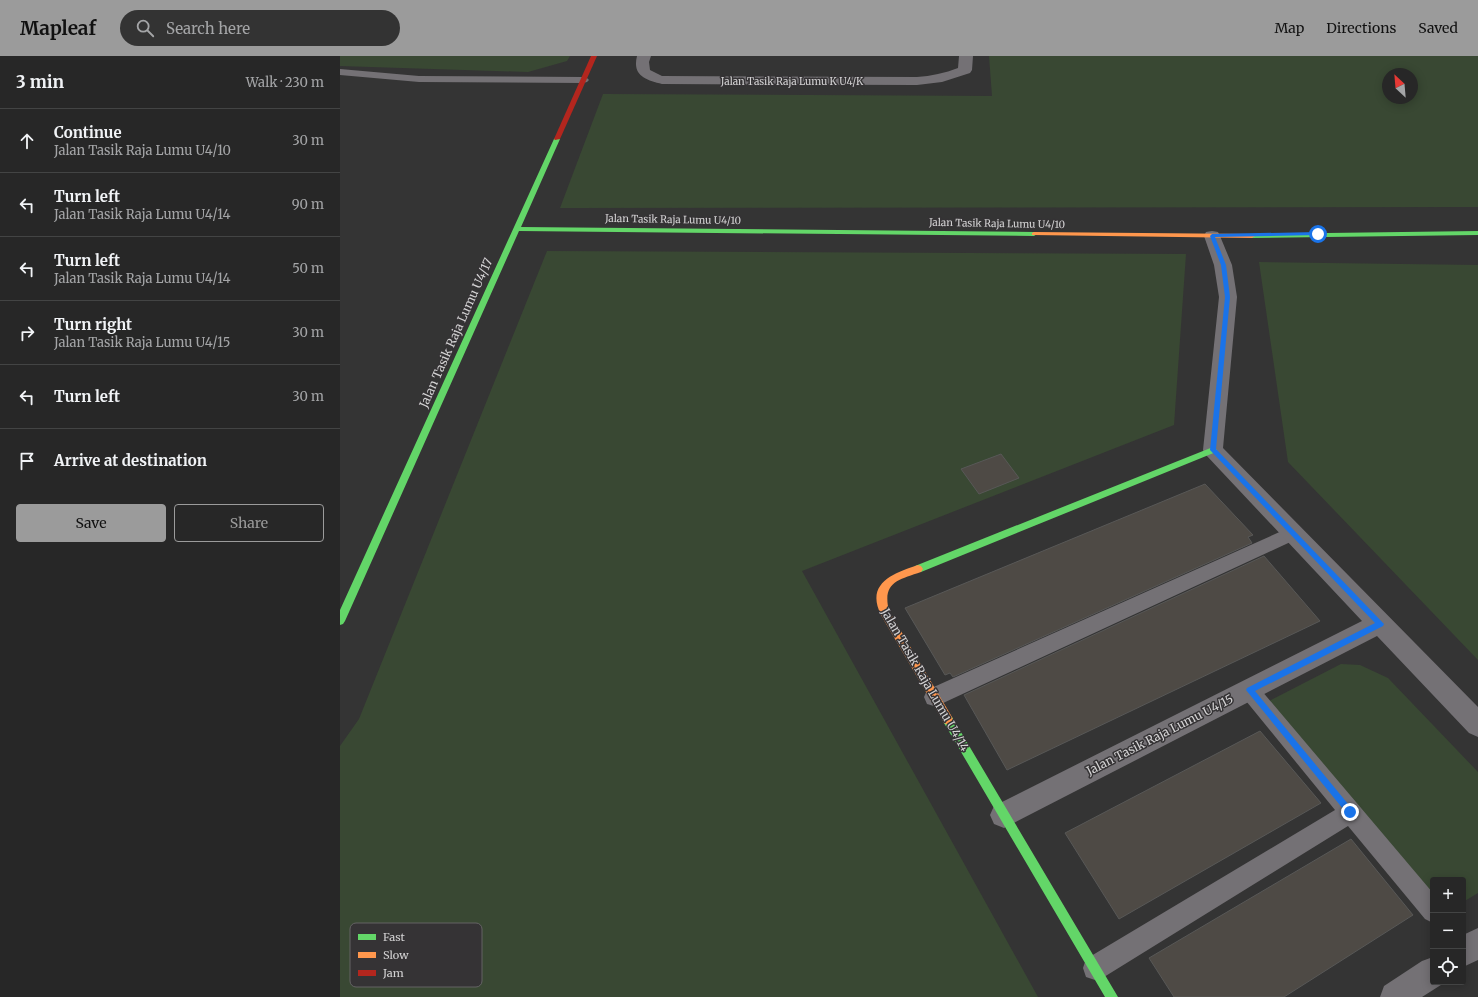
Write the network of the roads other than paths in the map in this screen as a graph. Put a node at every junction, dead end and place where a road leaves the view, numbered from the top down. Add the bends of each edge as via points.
1 (594, 56) edge
2 (644, 56) edge
3 (966, 56) edge
4 (340, 72) edge
5 (583, 80) junction
6 (516, 229) junction
7 (1478, 233) edge
8 (1212, 236) junction
9 (1213, 450) junction
10 (1293, 533) junction
11 (340, 621) edge
12 (1380, 624) junction
13 (1249, 690) junction
14 (934, 696) junction
15 (1478, 725) edge
16 (1350, 812) junction
17 (1004, 815) junction
18 (1430, 907) edge
19 (1095, 968) junction
20 (1430, 974) edge
21 (1112, 997) edge
22 (1395, 997) edge

1 - 5 street, Jalan Tasik Raja Lumu U4/17
2 - 3 street, Jalan Tasik Raja Lumu K U4/K via 644,72 649,78 662,80 935,80 965,70
4 - 5 lane via 419,79
5 - 6 street, Jalan Tasik Raja Lumu U4/17
6 - 8 street, Jalan Tasik Raja Lumu U4/10
6 - 11 street, Jalan Tasik Raja Lumu U4/17
7 - 8 street, Jalan Tasik Raja Lumu U4/10
8 - 9 street via 1223,265 1228,297
9 - 10 street
9 - 14 street, Jalan Tasik Raja Lumu U4/14 via 888,581 881,590 880,600 884,612
10 - 12 street
10 - 14 lane
12 - 13 street, Jalan Tasik Raja Lumu U4/15
12 - 15 street
13 - 16 lane
13 - 17 street, Jalan Tasik Raja Lumu U4/15
14 - 17 street, Jalan Tasik Raja Lumu U4/14
16 - 18 lane
16 - 19 lane
17 - 19 street, Jalan Tasik Raja Lumu U4/14
19 - 21 street, Jalan Tasik Raja Lumu U4/14
20 - 22 street

